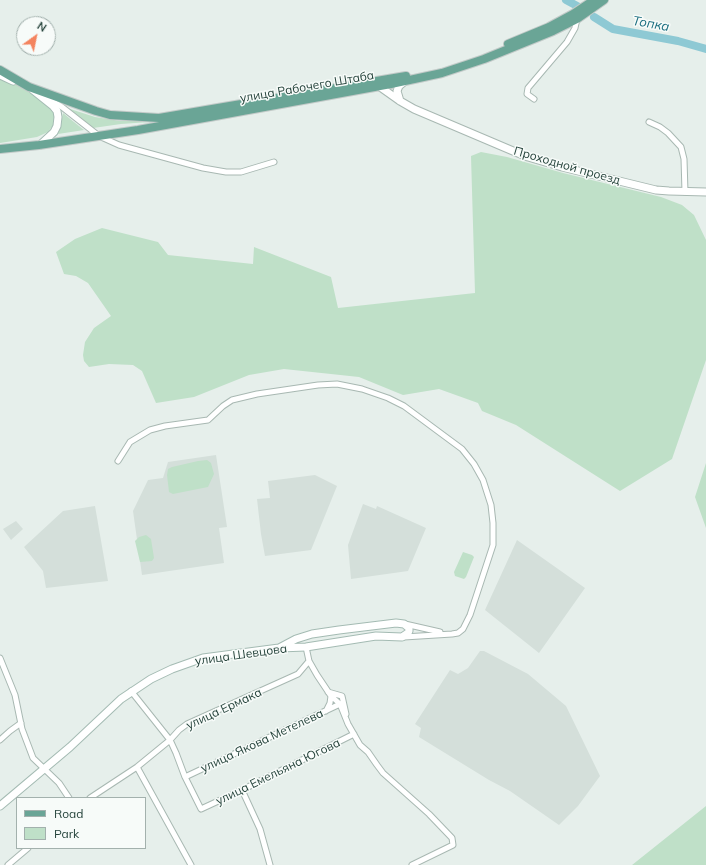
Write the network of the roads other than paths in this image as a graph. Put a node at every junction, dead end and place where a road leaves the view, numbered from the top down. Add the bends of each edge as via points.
1 (594, 0) edge
2 (604, 0) edge
3 (576, 18) junction
4 (0, 70) edge
5 (0, 75) edge
6 (386, 79) junction
7 (372, 81) junction
8 (405, 81) junction
9 (379, 86) junction
10 (29, 87) junction
11 (534, 99) dead end
12 (400, 101) junction
13 (649, 122) dead end
14 (99, 136) junction
15 (40, 145) junction
16 (1, 150) edge
17 (274, 162) dead end
18 (685, 192) junction
19 (706, 192) edge
20 (118, 461) dead end
21 (404, 624) junction
22 (444, 634) junction
23 (402, 637) junction
24 (306, 646) junction
25 (279, 648) junction
26 (0, 658) edge
27 (309, 661) junction
28 (131, 691) junction
29 (330, 694) junction
30 (340, 704) junction
31 (326, 711) junction
32 (21, 723) junction
33 (348, 724) junction
34 (354, 734) junction
35 (0, 740) edge
36 (170, 740) junction
37 (137, 767) junction
38 (42, 769) junction
39 (185, 777) junction
40 (242, 790) junction
41 (68, 797) edge
42 (92, 797) edge
43 (0, 806) edge
44 (27, 849) edge
45 (8, 865) edge
46 (191, 865) edge
47 (270, 865) edge
48 (412, 865) edge

1 - 6 main road, улица Рабочего Штаба via 549,27 481,54 438,68
2 - 3 main road, улица Рабочего Штаба
3 - 8 main road, улица Рабочего Штаба via 552,31 484,59 442,73
3 - 11 street via 575,28 567,42 528,88 527,94
4 - 10 main road
5 - 10 main road, улица Рабочего Штаба
6 - 7 main road, улица Рабочего Штаба
6 - 9 main road
7 - 9 main road, Проходной проезд
7 - 10 main road, улица Рабочего Штаба via 159,118 110,115
8 - 9 main road, улица Рабочего Штаба
8 - 12 main road via 399,86
9 - 12 main road, Проходной проезд
9 - 14 main road, улица Рабочего Штаба
10 - 14 street
10 - 15 main road via 54,106 58,117 54,132
12 - 18 main road, Проходной проезд via 513,151 555,165 625,184
13 - 18 street via 668,133 680,147 684,159
14 - 15 main road, улица Рабочего Штаба
14 - 17 street via 119,146 226,172 241,172
15 - 16 main road, улица Рабочего Штаба
18 - 19 main road, Проходной проезд
20 - 22 street, улица Шевцова via 130,442 150,430 208,420 232,400 257,394 338,384 362,389 404,406 462,449 483,480 491,505 493,545 470,615 458,633
21 - 22 street
21 - 23 main road via 409,631
21 - 25 main road via 312,634
22 - 23 street, улица Шевцова
23 - 24 main road, улица Шевцова via 376,636
24 - 25 main road, улица Шевцова
24 - 27 street
25 - 28 main road, улица Шевцова via 203,658 151,679
26 - 32 street via 15,695
27 - 29 street
27 - 36 street, улица Ермака via 298,674 187,724
28 - 36 street
28 - 38 main road, улица Шевцова
29 - 30 street
29 - 31 street
29 - 33 street via 342,696
30 - 31 street, улица Якова Метелева
30 - 33 street
31 - 39 street, улица Якова Метелева
32 - 35 street
32 - 38 street via 33,758
33 - 34 street
34 - 40 street, улица Емельяна Югова
34 - 48 street via 384,773 452,838 453,845
36 - 37 street, улица Ермака
36 - 39 street
37 - 42 street, улица Ермака
37 - 46 street
38 - 41 street via 59,784
38 - 43 main road, улица Шевцова
39 - 40 street, улица Емельяна Югова via 201,809
40 - 47 street via 260,829
44 - 45 street

